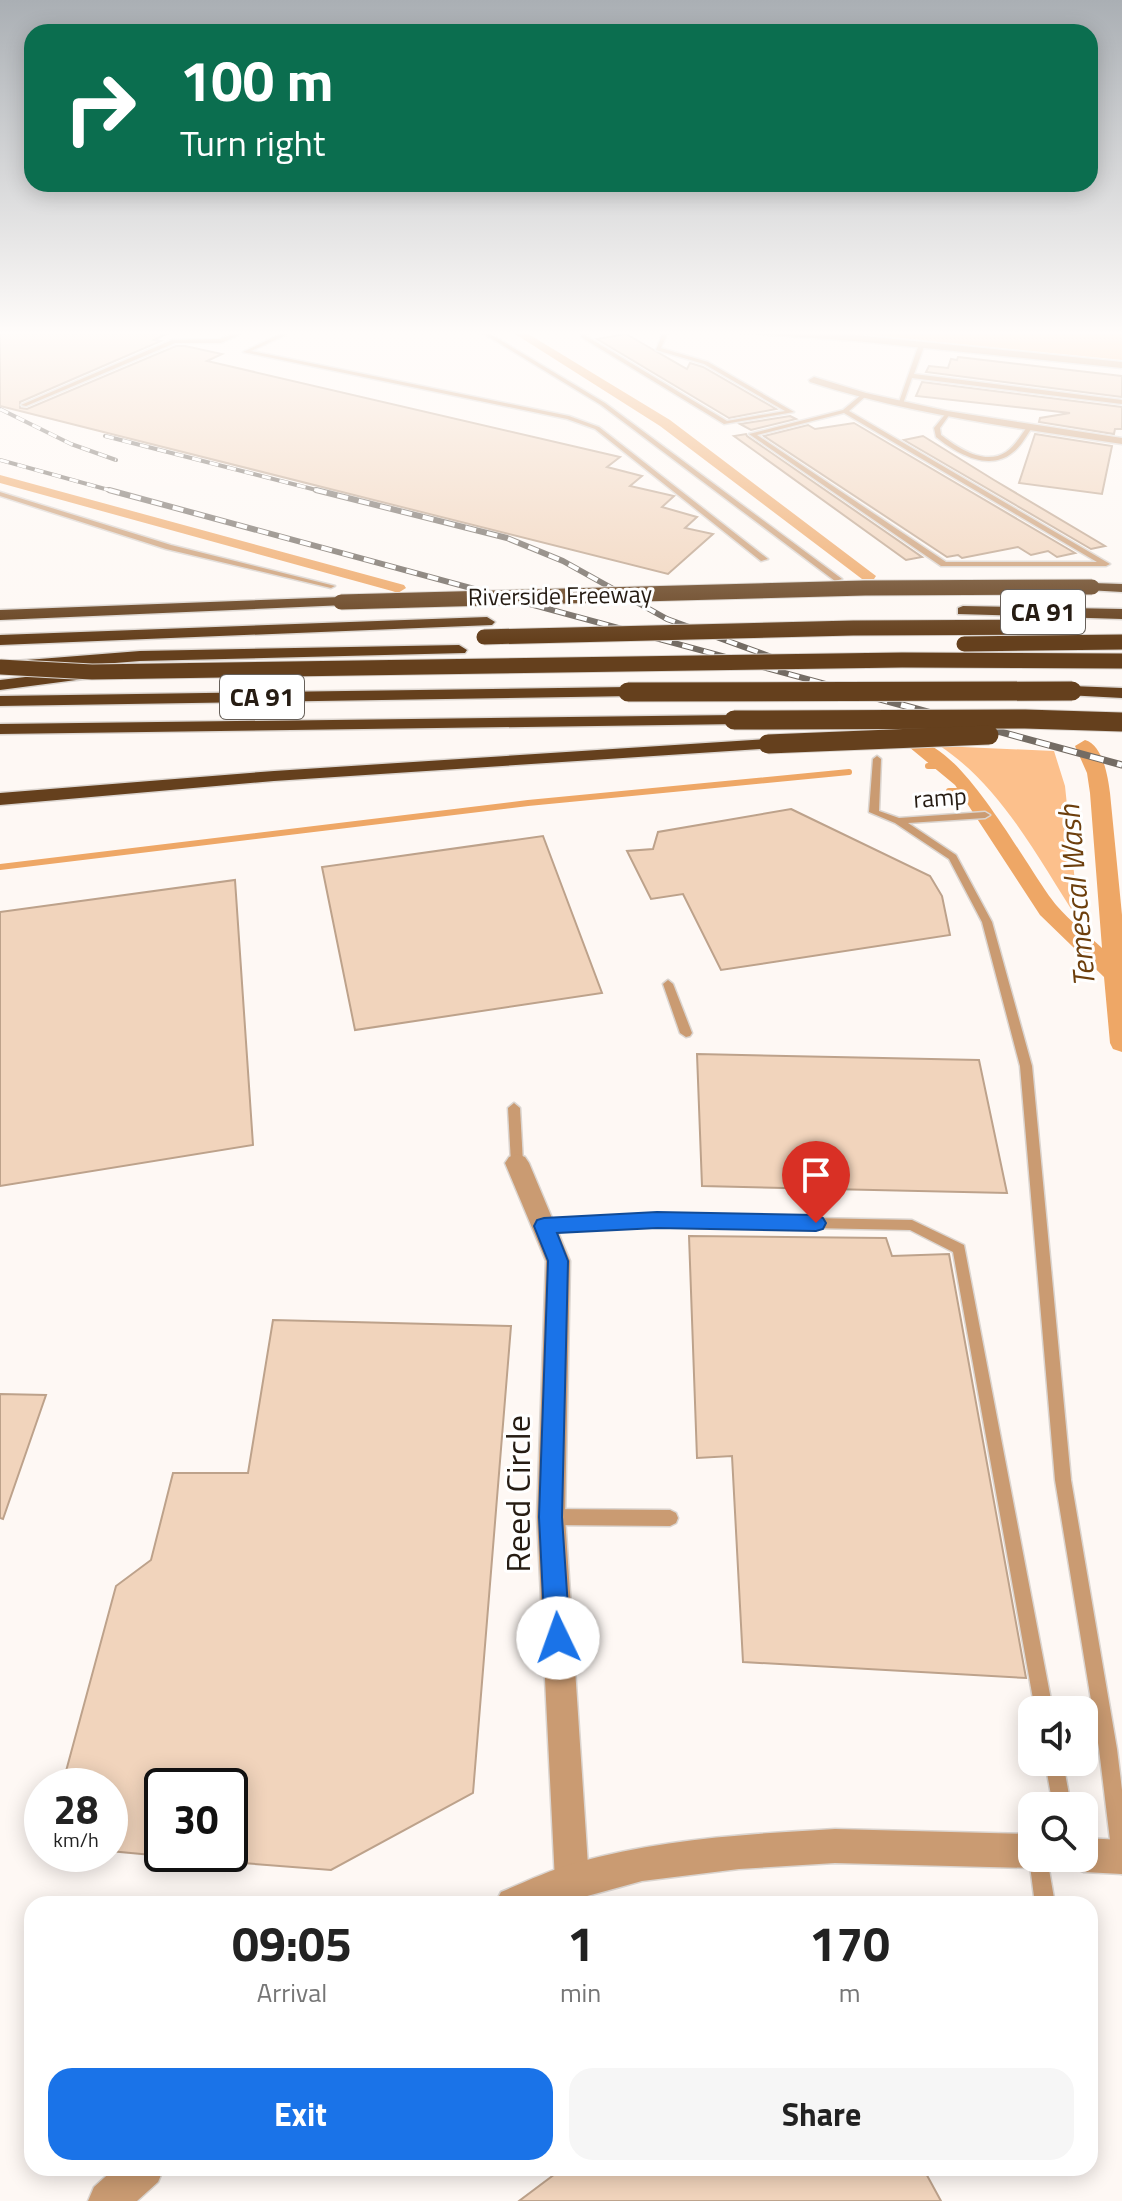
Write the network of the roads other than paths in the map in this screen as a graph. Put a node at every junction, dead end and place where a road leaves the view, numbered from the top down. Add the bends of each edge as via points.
1 (606, 435) edge
2 (644, 435) edge
3 (753, 435) edge
4 (884, 435) edge
5 (938, 435) edge
6 (1024, 435) edge
7 (1077, 435) edge
8 (1122, 441) edge
9 (0, 494) edge
10 (764, 559) dead end
11 (838, 579) dead end
12 (331, 586) dead end
13 (1122, 588) edge
14 (341, 602) junction
15 (0, 603) edge
16 (1122, 614) edge
17 (0, 615) edge
18 (1122, 628) edge
19 (486, 629) junction
20 (0, 640) edge
21 (1122, 642) edge
22 (1122, 654) edge
23 (0, 656) edge
24 (460, 656) junction
25 (1122, 662) edge
26 (0, 685) edge
27 (1122, 693) edge
28 (0, 701) edge
29 (1122, 722) edge
30 (464, 724) junction
31 (0, 729) edge
32 (1122, 729) edge
33 (0, 741) edge
34 (877, 759) dead end
35 (0, 799) edge
36 (985, 815) dead end
37 (898, 821) junction
38 (668, 984) dead end
39 (686, 1033) dead end
40 (514, 1108) dead end
41 (517, 1163) joint
42 (544, 1226) junction
43 (551, 1517) junction
44 (670, 1518) dead end
45 (1041, 1696) edge
46 (1018, 1851) edge
47 (1098, 1857) edge
48 (1121, 1859) edge
49 (1040, 1872) edge
50 (572, 1881) junction
51 (534, 1896) edge
52 (1044, 1896) edge
53 (135, 2176) edge
54 (108, 2201) edge

1 - 10 lane
2 - 11 lane
3 - 4 lane via 944,564 1106,564
5 - 6 lane via 976,457 1000,458
7 - 8 street
9 - 12 lane via 169,547
13 - 14 highway, bridge via 835,588
14 - 15 highway
14 - 17 highway
16 - 19 highway, Riverside Freeway / CA 91 via 963,611
18 - 19 highway, bridge
19 - 20 highway, Riverside Freeway / CA 91
19 - 23 highway
21 - 24 highway, bridge
22 - 23 highway, bridge via 91,662
24 - 25 highway, bridge
24 - 25 highway, bridge via 140,656 0,667 92,672 902,660
24 - 26 highway via 159,668
27 - 28 highway, CA 91, bridge via 628,692
29 - 30 highway, bridge
30 - 31 highway, CA 91
30 - 33 highway
32 - 35 highway, bridge via 768,744
34 - 37 lane via 874,812
36 - 37 lane, ramp
37 - 48 lane via 953,857 987,922 1026,1066 1063,1480
38 - 39 lane
40 - 41 lane
41 - 42 street, Reed Circle
42 - 43 street, Reed Circle via 558,1261
42 - 45 lane via 657,1220 912,1225 959,1249
43 - 44 lane
43 - 50 street, Reed Circle
46 - 50 street via 835,1846 753,1851 642,1864
47 - 48 street
49 - 52 lane
50 - 51 street
53 - 54 street

